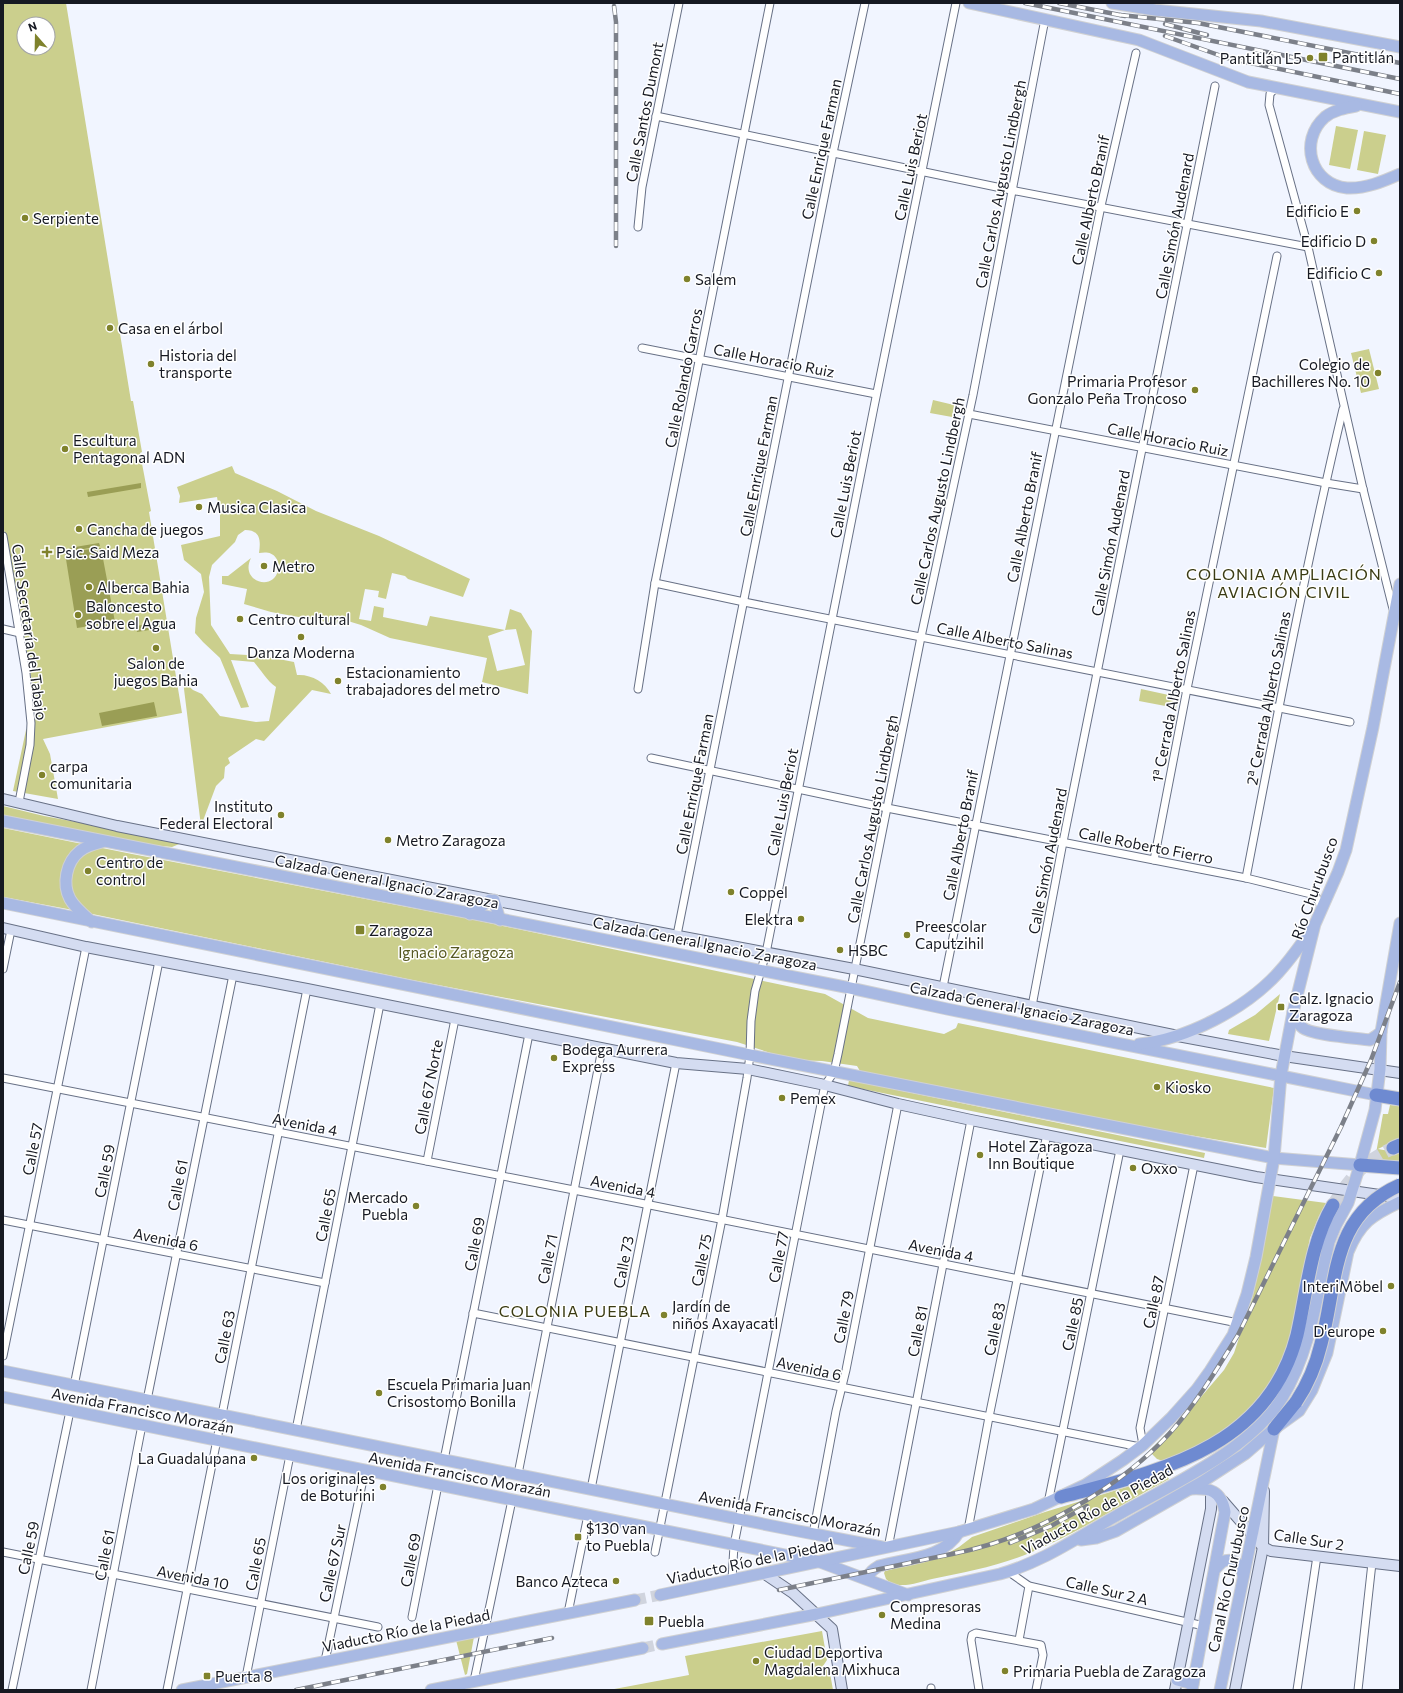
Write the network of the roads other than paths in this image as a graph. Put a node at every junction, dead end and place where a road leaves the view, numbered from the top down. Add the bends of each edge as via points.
1 (679, 3) edge
2 (770, 3) edge
3 (865, 3) edge
4 (956, 3) edge
5 (969, 3) edge
6 (1112, 3) edge
7 (1140, 5) edge
8 (1045, 19) junction
9 (1400, 47) edge
10 (1136, 53) dead end
11 (1215, 86) dead end
12 (1276, 87) junction
13 (1365, 105) junction
14 (1400, 112) edge
15 (656, 116) junction
16 (744, 135) junction
17 (833, 153) junction
18 (922, 171) junction
19 (1400, 174) edge
20 (1011, 190) junction
21 (1101, 206) junction
22 (1188, 224) junction
23 (638, 226) dead end
24 (1308, 247) junction
25 (1277, 256) dead end
26 (642, 348) dead end
27 (700, 359) junction
28 (789, 377) junction
29 (876, 394) junction
30 (1344, 405) junction
31 (969, 414) junction
32 (1055, 430) junction
33 (1143, 447) junction
34 (1234, 465) junction
35 (1326, 483) junction
36 (1363, 489) junction
37 (3, 536) edge
38 (655, 583) junction
39 (1400, 584) edge
40 (744, 602) junction
41 (1394, 613) junction
42 (831, 619) junction
43 (3, 629) edge
44 (20, 633) junction
45 (922, 637) junction
46 (1010, 655) junction
47 (1098, 671) junction
48 (638, 688) dead end
49 (1187, 690) junction
50 (1278, 708) junction
51 (1350, 722) dead end
52 (651, 758) dead end
53 (710, 770) junction
54 (797, 789) junction
55 (3, 799) edge
56 (19, 802) junction
57 (887, 808) junction
58 (3, 821) edge
59 (975, 825) junction
60 (105, 841) junction
61 (1063, 842) junction
62 (1154, 860) junction
63 (1246, 878) junction
64 (492, 900) junction
65 (3, 903) edge
66 (1322, 908) junction
67 (470, 914) junction
68 (500, 920) junction
69 (92, 922) junction
70 (1400, 923) edge
71 (1316, 924) junction
72 (7, 929) edge
73 (677, 935) junction
74 (86, 947) junction
75 (766, 953) junction
76 (159, 961) junction
77 (3, 969) edge
78 (854, 969) junction
79 (761, 971) junction
80 (233, 975) junction
81 (943, 987) junction
82 (850, 988) junction
83 (307, 989) junction
84 (380, 1004) junction
85 (1032, 1006) junction
86 (1293, 1012) junction
87 (455, 1018) junction
88 (1381, 1032) junction
89 (529, 1034) junction
90 (1178, 1036) junction
91 (1128, 1045) junction
92 (602, 1049) junction
93 (750, 1055) junction
94 (1284, 1056) junction
95 (676, 1063) junction
96 (748, 1069) junction
97 (1380, 1069) junction
98 (834, 1072) junction
99 (1400, 1073) edge
100 (1281, 1075) junction
101 (3, 1078) edge
102 (825, 1085) junction
103 (57, 1089) junction
104 (1376, 1095) junction
105 (1400, 1099) edge
106 (130, 1103) junction
107 (898, 1104) junction
108 (204, 1117) junction
109 (971, 1120) junction
110 (278, 1132) junction
111 (1047, 1134) junction
112 (352, 1146) junction
113 (1120, 1150) junction
114 (1274, 1158) junction
115 (427, 1161) junction
116 (1194, 1165) junction
117 (1360, 1165) junction
118 (1400, 1168) edge
119 (501, 1175) junction
120 (1270, 1180) junction
121 (1400, 1185) edge
122 (574, 1190) junction
123 (1351, 1192) junction
124 (1400, 1198) edge
125 (1400, 1202) edge
126 (647, 1204) junction
127 (1333, 1205) tunnel mouth
128 (722, 1219) junction
129 (3, 1220) edge
130 (30, 1225) junction
131 (796, 1234) junction
132 (1354, 1238) junction
133 (103, 1240) junction
134 (870, 1249) junction
135 (176, 1254) junction
136 (943, 1264) junction
137 (251, 1269) junction
138 (1018, 1278) junction
139 (325, 1283) junction
140 (1092, 1294) junction
141 (1165, 1309) junction
142 (473, 1313) junction
143 (1238, 1323) junction
144 (546, 1328) junction
145 (620, 1343) junction
146 (3, 1356) edge
147 (694, 1358) junction
148 (3, 1372) edge
149 (768, 1373) junction
150 (74, 1386) junction
151 (842, 1388) junction
152 (3, 1397) edge
153 (147, 1400) junction
154 (916, 1402) junction
155 (70, 1411) junction
156 (221, 1415) junction
157 (989, 1417) junction
158 (142, 1425) junction
159 (1274, 1429) junction
160 (296, 1430) junction
161 (1063, 1432) junction
162 (216, 1440) junction
163 (1142, 1446) junction
164 (290, 1455) junction
165 (444, 1460) junction
166 (365, 1470) junction
167 (518, 1474) junction
168 (1265, 1475) junction
169 (438, 1485) junction
170 (591, 1489) junction
171 (1190, 1489) junction
172 (1211, 1491) junction
173 (1061, 1497) junction
174 (512, 1500) junction
175 (1223, 1501) junction
176 (1048, 1503) junction
177 (665, 1504) junction
178 (588, 1516) junction
179 (740, 1519) junction
180 (660, 1530) junction
181 (964, 1531) junction
182 (813, 1534) junction
183 (1252, 1534) junction
184 (1075, 1541) junction
185 (734, 1545) junction
186 (1263, 1547) junction
187 (888, 1548) junction
188 (3, 1552) edge
189 (655, 1552) dead end
190 (1317, 1556) junction
191 (39, 1559) junction
192 (820, 1562) junction
193 (1372, 1563) junction
194 (1400, 1566) edge
195 (1215, 1569) junction
196 (1009, 1572) junction
197 (764, 1574) junction
198 (113, 1575) junction
199 (1243, 1576) junction
200 (868, 1579) junction
201 (732, 1580) junction
202 (1029, 1586) junction
203 (187, 1589) junction
204 (660, 1595) tunnel mouth
205 (908, 1595) junction
206 (635, 1600) tunnel mouth
207 (261, 1604) junction
208 (568, 1613) junction
209 (817, 1614) junction
210 (412, 1617) dead end
211 (334, 1618) junction
212 (1189, 1622) junction
213 (1204, 1626) junction
214 (378, 1627) dead end
215 (485, 1630) junction
216 (1019, 1640) junction
217 (662, 1644) tunnel mouth
218 (643, 1648) tunnel mouth
219 (325, 1661) junction
220 (246, 1678) junction
221 (474, 1681) junction
222 (1176, 1685) edge
223 (1192, 1687) edge
224 (12, 1690) edge
225 (90, 1690) edge
226 (167, 1690) edge
227 (182, 1690) edge
228 (431, 1690) edge
229 (842, 1690) edge
230 (979, 1690) edge
231 (1036, 1690) edge
232 (1220, 1690) edge
233 (1235, 1690) edge
234 (1297, 1690) edge
235 (1358, 1690) edge

1 - 15 street, Calle Santos Dumont
2 - 16 street, Calle Rolando Garros
3 - 17 street, Calle Enrique Farman
4 - 18 street, Calle Luis Beriot
5 - 8 main road
6 - 7 main road
7 - 9 main road via 1261,20
8 - 12 main road via 1139,40 1248,82
8 - 20 street, Calle Carlos Augusto Lindbergh
10 - 21 street, Calle Alberto Branif
11 - 22 street, Calle Simón Audenard
12 - 13 main road
12 - 24 street via 1270,94 1269,105
13 - 14 main road
13 - 19 main road via 1342,108 1320,123 1311,140 1312,162 1325,179 1346,188 1373,184
15 - 16 street
15 - 23 street, Calle Santos Dumont via 642,186
16 - 17 street
16 - 27 street, Calle Rolando Garros
17 - 18 street
17 - 28 street, Calle Enrique Farman
18 - 20 street
18 - 29 street, Calle Luis Beriot
20 - 21 street
20 - 31 street, Calle Carlos Augusto Lindbergh
21 - 22 street
21 - 32 street, Calle Alberto Branif
22 - 24 street
22 - 33 street, Calle Simón Audenard
24 - 30 street
25 - 34 street, 1ª Cerrada Alberto Salinas
26 - 27 street, Calle Horacio Ruiz
27 - 28 street, Calle Horacio Ruiz
27 - 38 street, Calle Rolando Garros
28 - 29 street, Calle Horacio Ruiz
28 - 40 street, Calle Enrique Farman
29 - 42 street, Calle Luis Beriot
30 - 35 street, 2ª Cerrada Alberto Salinas
30 - 36 street
31 - 32 street, Calle Horacio Ruiz
31 - 45 street, Calle Carlos Augusto Lindbergh
32 - 33 street, Calle Horacio Ruiz
32 - 46 street, Calle Alberto Branif
33 - 34 street, Calle Horacio Ruiz
33 - 47 street, Calle Simón Audenard
34 - 35 street, Calle Horacio Ruiz
34 - 49 street, 1ª Cerrada Alberto Salinas
35 - 36 street, Calle Horacio Ruiz
35 - 50 street, 2ª Cerrada Alberto Salinas
36 - 41 street
37 - 44 street, Calle Secretaría del Tabajo
38 - 40 street, Calle Alberto Salinas
38 - 48 street, Calle Rolando Garros
39 - 41 main road, Río Churubusco
40 - 42 street, Calle Alberto Salinas
40 - 53 street, Calle Enrique Farman
41 - 66 main road, Río Churubusco via 1373,727 1346,850
42 - 45 street, Calle Alberto Salinas
42 - 54 street, Calle Luis Beriot
43 - 44 street
44 - 56 street, Calle Secretaría del Tabajo via 32,723
45 - 46 street, Calle Alberto Salinas
45 - 57 street, Calle Carlos Augusto Lindbergh
46 - 47 street, Calle Alberto Salinas
46 - 59 street, Calle Alberto Branif
47 - 49 street, Calle Alberto Salinas
47 - 61 street, Calle Simón Audenard
49 - 50 street, Calle Alberto Salinas
49 - 62 street, 1ª Cerrada Alberto Salinas
50 - 51 street, Calle Alberto Salinas
50 - 63 street, 2ª Cerrada Alberto Salinas
52 - 53 street, Calle Roberto Fierro
53 - 54 street, Calle Roberto Fierro
53 - 73 street, Calle Enrique Farman
54 - 57 street, Calle Roberto Fierro
54 - 75 street, Calle Luis Beriot
55 - 56 main road, Calzada General Ignacio Zaragoza
56 - 64 main road, Calzada General Ignacio Zaragoza via 117,826
57 - 59 street, Calle Roberto Fierro
57 - 78 street, Calle Carlos Augusto Lindbergh
58 - 60 main road, Calzada General Ignacio Zaragoza
59 - 61 street, Calle Roberto Fierro
59 - 81 street, Calle Alberto Branif
60 - 67 main road, Calzada General Ignacio Zaragoza
60 - 69 main road via 79,852 71,863 65,879 70,900
61 - 62 street, Calle Roberto Fierro
61 - 85 street, Calle Simón Audenard
62 - 63 street, Calle Roberto Fierro
63 - 66 street, Calle Roberto Fierro via 1315,895
64 - 67 main road
64 - 68 main road
64 - 73 main road, Calzada General Ignacio Zaragoza
65 - 69 main road
66 - 71 main road, Río Churubusco
67 - 68 main road, Calzada General Ignacio Zaragoza
68 - 79 main road, Calzada General Ignacio Zaragoza
69 - 93 main road
70 - 88 main road
71 - 86 main road, Río Churubusco
71 - 90 main road via 1278,973 1248,998 1212,1021
72 - 74 main road
72 - 77 street
73 - 75 main road, Calzada General Ignacio Zaragoza
74 - 76 main road
74 - 103 street, Calle 57
75 - 78 main road, Calzada General Ignacio Zaragoza
75 - 79 street, Calle Luis Beriot
76 - 80 main road
76 - 106 street, Calle 59
78 - 81 main road, Calzada General Ignacio Zaragoza
78 - 82 street, Calle Carlos Augusto Lindbergh
79 - 82 main road, Calzada General Ignacio Zaragoza
79 - 93 street, Calle 75 via 755,991
80 - 83 main road
80 - 108 street, Calle 61
81 - 85 main road, Calzada General Ignacio Zaragoza
82 - 91 main road, Calzada General Ignacio Zaragoza
82 - 98 street, Calle 77
83 - 84 main road
83 - 110 street, Calle 63
84 - 87 main road
84 - 112 street, Calle 65
85 - 90 main road, Calzada General Ignacio Zaragoza
86 - 88 main road via 1304,1029 1314,1032 1370,1040
86 - 94 main road, Río Churubusco
87 - 89 main road
87 - 115 street, Calle 67 Norte
88 - 97 main road
89 - 92 main road
89 - 119 street, Calle 69
90 - 91 main road
90 - 94 main road, Calzada General Ignacio Zaragoza
91 - 100 main road, Calzada General Ignacio Zaragoza
92 - 95 main road
92 - 122 street, Calle 71
93 - 96 street, Calle 75
93 - 98 main road
94 - 97 main road, Calzada General Ignacio Zaragoza
94 - 100 main road, Río Churubusco
95 - 96 main road
95 - 126 street, Calle 73
96 - 102 main road
96 - 128 street, Calle 75
97 - 99 main road, Calzada General Ignacio Zaragoza
97 - 104 main road
98 - 102 street, Calle 77
98 - 114 main road
100 - 104 main road, Calzada General Ignacio Zaragoza
100 - 114 main road, Río Churubusco
101 - 103 street, Avenida 4
102 - 107 main road
102 - 131 street, Calle 77
103 - 106 street, Avenida 4
103 - 130 street, Calle 57
104 - 105 highway, Calzada General Ignacio Zaragoza
104 - 117 main road via 1370,1131
106 - 108 street, Avenida 4
106 - 133 street, Calle 59
107 - 109 main road
107 - 134 street, Calle 79
108 - 110 street, Avenida 4
108 - 135 street, Calle 61
109 - 111 main road
109 - 136 street, Calle 81
110 - 112 street, Avenida 4
110 - 137 street, Calle 63
111 - 113 main road
111 - 138 street, Calle 83
112 - 115 street, Avenida 4
112 - 139 street, Calle 65
113 - 116 main road
113 - 140 street, Calle 85
114 - 117 main road
114 - 120 main road, Río Churubusco
115 - 119 street, Avenida 4
116 - 120 main road
116 - 141 street, Calle 87
117 - 118 highway
117 - 123 main road
119 - 122 street, Avenida 4
119 - 142 street, Calle 69
120 - 123 main road
120 - 143 main road, Viaducto Río de la Piedad via 1252,1273
121 - 159 highway, bridge via 1367,1205 1355,1220 1342,1245 1318,1357 1309,1380 1296,1402
122 - 126 street, Avenida 4
122 - 144 street, Calle 71
123 - 124 main road
123 - 132 main road via 1356,1215
123 - 184 main road, Viaducto Río de la Piedad via 1348,1204 1329,1242 1302,1358 1275,1409 1256,1431 1228,1451
125 - 132 main road via 1368,1220
126 - 128 street, Avenida 4
126 - 145 street, Calle 73
127 - 173 highway via 1322,1224 1316,1243 1296,1336 1288,1359 1276,1385 1252,1416 1223,1440 1189,1458 1114,1483
128 - 131 street, Avenida 4
128 - 147 street, Calle 75
129 - 130 street, Avenida 6
130 - 133 street, Avenida 6
130 - 146 street, Calle 57
131 - 134 street, Avenida 4
131 - 149 street, Calle 77
132 - 159 main road via 1348,1252 1330,1340 1320,1372 1299,1411
133 - 135 street, Avenida 6
133 - 150 street, Calle 59
134 - 136 street, Avenida 4
134 - 151 street, Calle 79
135 - 137 street, Avenida 6
135 - 153 street, Calle 61
136 - 138 street, Avenida 4
136 - 154 street, Calle 81
137 - 139 street, Avenida 6
137 - 156 street, Calle 63
138 - 140 street, Avenida 4
138 - 157 street, Calle 83
139 - 160 street, Calle 65
140 - 141 street, Avenida 4
140 - 161 street, Calle 85
141 - 143 street, Avenida 4
141 - 163 street, Calle 87 via 1140,1428
142 - 144 street, Avenida 6
142 - 165 street, Calle 69
143 - 163 main road, Viaducto Río de la Piedad via 1223,1353 1197,1389
144 - 145 street, Avenida 6
144 - 167 street, Calle 71
145 - 147 street, Avenida 6
145 - 170 street, Calle 73
147 - 149 street, Avenida 6
147 - 177 street, Calle 75
148 - 150 main road, Avenida Francisco Morazán
149 - 151 street, Avenida 6
149 - 179 street, Calle 77
150 - 153 main road, Avenida Francisco Morazán
151 - 154 street, Avenida 6
151 - 182 street, Calle 79
152 - 155 main road, Avenida Francisco Morazán
153 - 156 main road, Avenida Francisco Morazán
154 - 157 street, Avenida 6
154 - 187 street, Calle 81
155 - 158 main road, Avenida Francisco Morazán
155 - 191 street, Calle 59
156 - 160 main road, Avenida Francisco Morazán
156 - 162 street, Calle 63
157 - 161 street, Avenida 6
157 - 181 street, Calle 83
158 - 162 main road, Avenida Francisco Morazán
158 - 198 street, Calle 61
159 - 168 main road, Canal Río Churubusco
159 - 171 main road via 1245,1454
160 - 165 main road, Avenida Francisco Morazán
161 - 163 street, Avenida 6
161 - 176 street, Calle 85
162 - 164 main road, Avenida Francisco Morazán
162 - 203 street, Calle 63
163 - 173 main road, Viaducto Río de la Piedad via 1109,1471
164 - 166 main road, Avenida Francisco Morazán
164 - 207 street, Calle 65
165 - 167 main road, Avenida Francisco Morazán
166 - 169 main road, Avenida Francisco Morazán
166 - 211 street, Calle 67 Sur
167 - 170 main road, Avenida Francisco Morazán
168 - 183 main road, Canal Río Churubusco
168 - 186 main road, Canal Río Churubusco
169 - 174 main road, Avenida Francisco Morazán
169 - 210 street, Calle 69
170 - 177 main road, Avenida Francisco Morazán
171 - 172 main road
171 - 184 main road via 1116,1531 1096,1538
172 - 175 main road, Calle Sur 2
172 - 212 main road, Canal Río Churubusco via 1211,1509
173 - 176 main road, Viaducto Río de la Piedad
174 - 178 main road, Avenida Francisco Morazán
174 - 215 street
175 - 183 main road, Calle Sur 2
175 - 195 main road, Canal Río Churubusco via 1225,1512
176 - 181 main road, Viaducto Río de la Piedad
177 - 179 main road, Avenida Francisco Morazán
177 - 180 street, Calle 75
178 - 180 main road, Avenida Francisco Morazán
178 - 208 street
179 - 182 main road, Avenida Francisco Morazán
179 - 185 street, Calle 77
180 - 185 main road, Avenida Francisco Morazán
180 - 189 street, Calle 75
181 - 187 main road, Viaducto Río de la Piedad
181 - 200 main road via 946,1548 932,1554 879,1566 868,1575
182 - 187 main road, Avenida Francisco Morazán
183 - 186 main road, Calle Sur 2
183 - 199 main road, Canal Río Churubusco
184 - 196 main road, Viaducto Río de la Piedad
185 - 192 main road, Avenida Francisco Morazán
185 - 201 street, Calle 77
186 - 190 main road, Calle Sur 2 via 1271,1551
186 - 233 main road, Canal Río Churubusco
187 - 192 main road, Viaducto Río de la Piedad
188 - 191 street, Avenida 10
190 - 193 main road, Calle Sur 2
190 - 234 street
191 - 198 street, Avenida 10
191 - 224 street, Calle 59
192 - 197 main road, Viaducto Río de la Piedad
192 - 200 main road, Avenida Francisco Morazán
193 - 194 main road, Calle Sur 2
193 - 235 street
195 - 199 main road via 1222,1562 1233,1560 1239,1565
195 - 213 main road, Canal Río Churubusco
196 - 202 street, Calle Sur 2 A
196 - 205 main road, Viaducto Río de la Piedad
197 - 201 main road, Viaducto Río de la Piedad
197 - 209 main road via 793,1593
198 - 203 street, Avenida 10
198 - 225 street, Calle 61
199 - 232 main road, Canal Río Churubusco
200 - 205 main road, Avenida Francisco Morazán
201 - 204 main road, Viaducto Río de la Piedad
202 - 212 street, Calle Sur 2 A
202 - 216 street
203 - 207 street, Avenida 10
203 - 226 street, Calle 63
205 - 209 main road, Viaducto Río de la Piedad
206 - 208 main road, Viaducto Río de la Piedad
207 - 211 street, Avenida 10
207 - 220 street, Calle 65
208 - 215 main road, Viaducto Río de la Piedad
209 - 217 main road, Viaducto Río de la Piedad
209 - 229 main road via 832,1630
211 - 214 street, Avenida 10
211 - 219 street, Calle 67 Sur
212 - 213 street, Calle Sur 2 A
212 - 222 main road, Canal Río Churubusco
213 - 223 main road, Canal Río Churubusco
215 - 219 main road, Viaducto Río de la Piedad
215 - 221 street
216 - 230 street via 979,1633 972,1635
216 - 231 street via 1041,1645 1043,1650
218 - 221 main road
219 - 220 main road, Viaducto Río de la Piedad
220 - 227 main road, Viaducto Río de la Piedad
221 - 228 main road
222 - 223 main road

